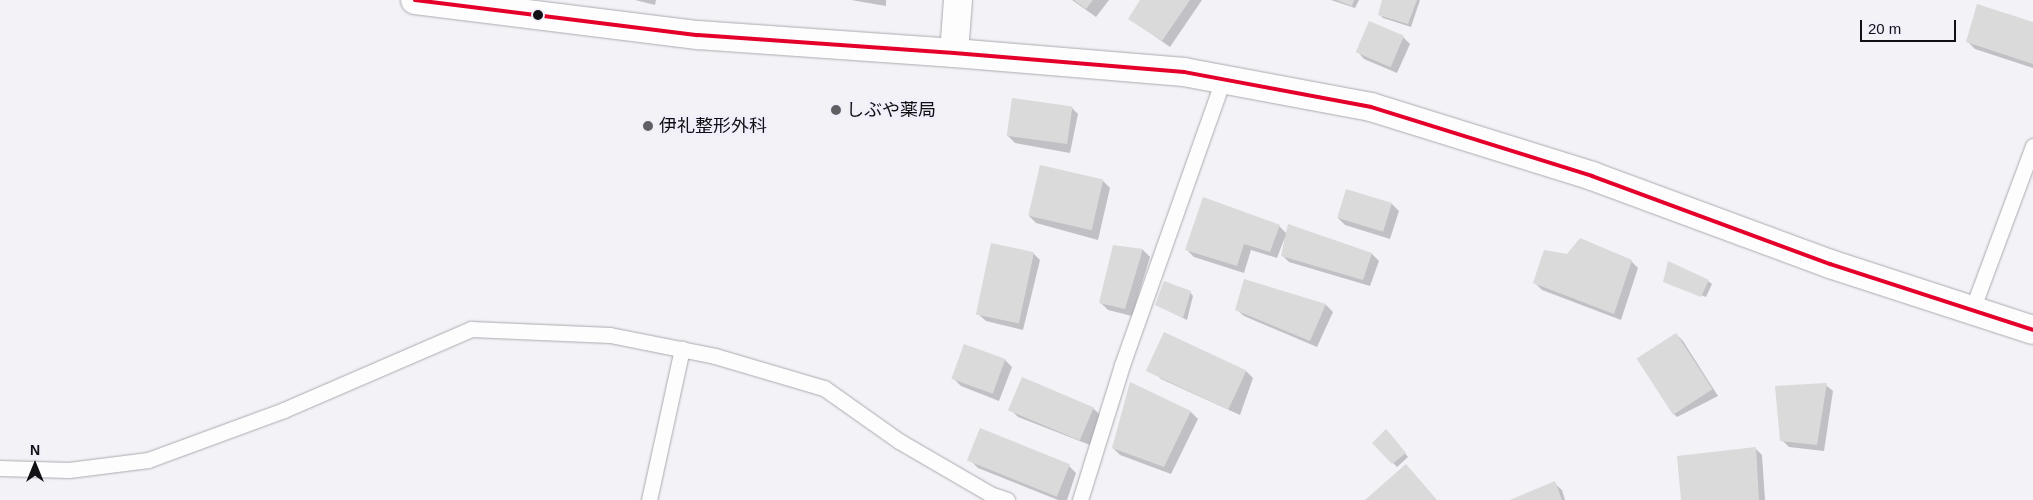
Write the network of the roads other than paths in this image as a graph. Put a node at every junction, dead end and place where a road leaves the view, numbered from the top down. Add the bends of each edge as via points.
1 (415, 0) edge
2 (958, 0) edge
3 (454, 3) edge
4 (954, 53) junction
5 (1223, 80) junction
6 (2033, 146) edge
7 (1972, 310) junction
8 (2033, 330) edge
9 (682, 350) junction
10 (0, 468) edge
11 (649, 500) edge
12 (1007, 500) edge
13 (1080, 500) edge

1 - 3 street
2 - 4 street
3 - 4 street via 698,35
4 - 5 street via 1184,72
5 - 7 street via 1371,107 1592,176 1830,264
5 - 13 lane via 1122,365
6 - 7 lane
7 - 8 street
9 - 10 lane via 610,336 471,329 284,410 148,460 69,470
9 - 11 lane
9 - 12 lane via 824,388 899,441 990,494

